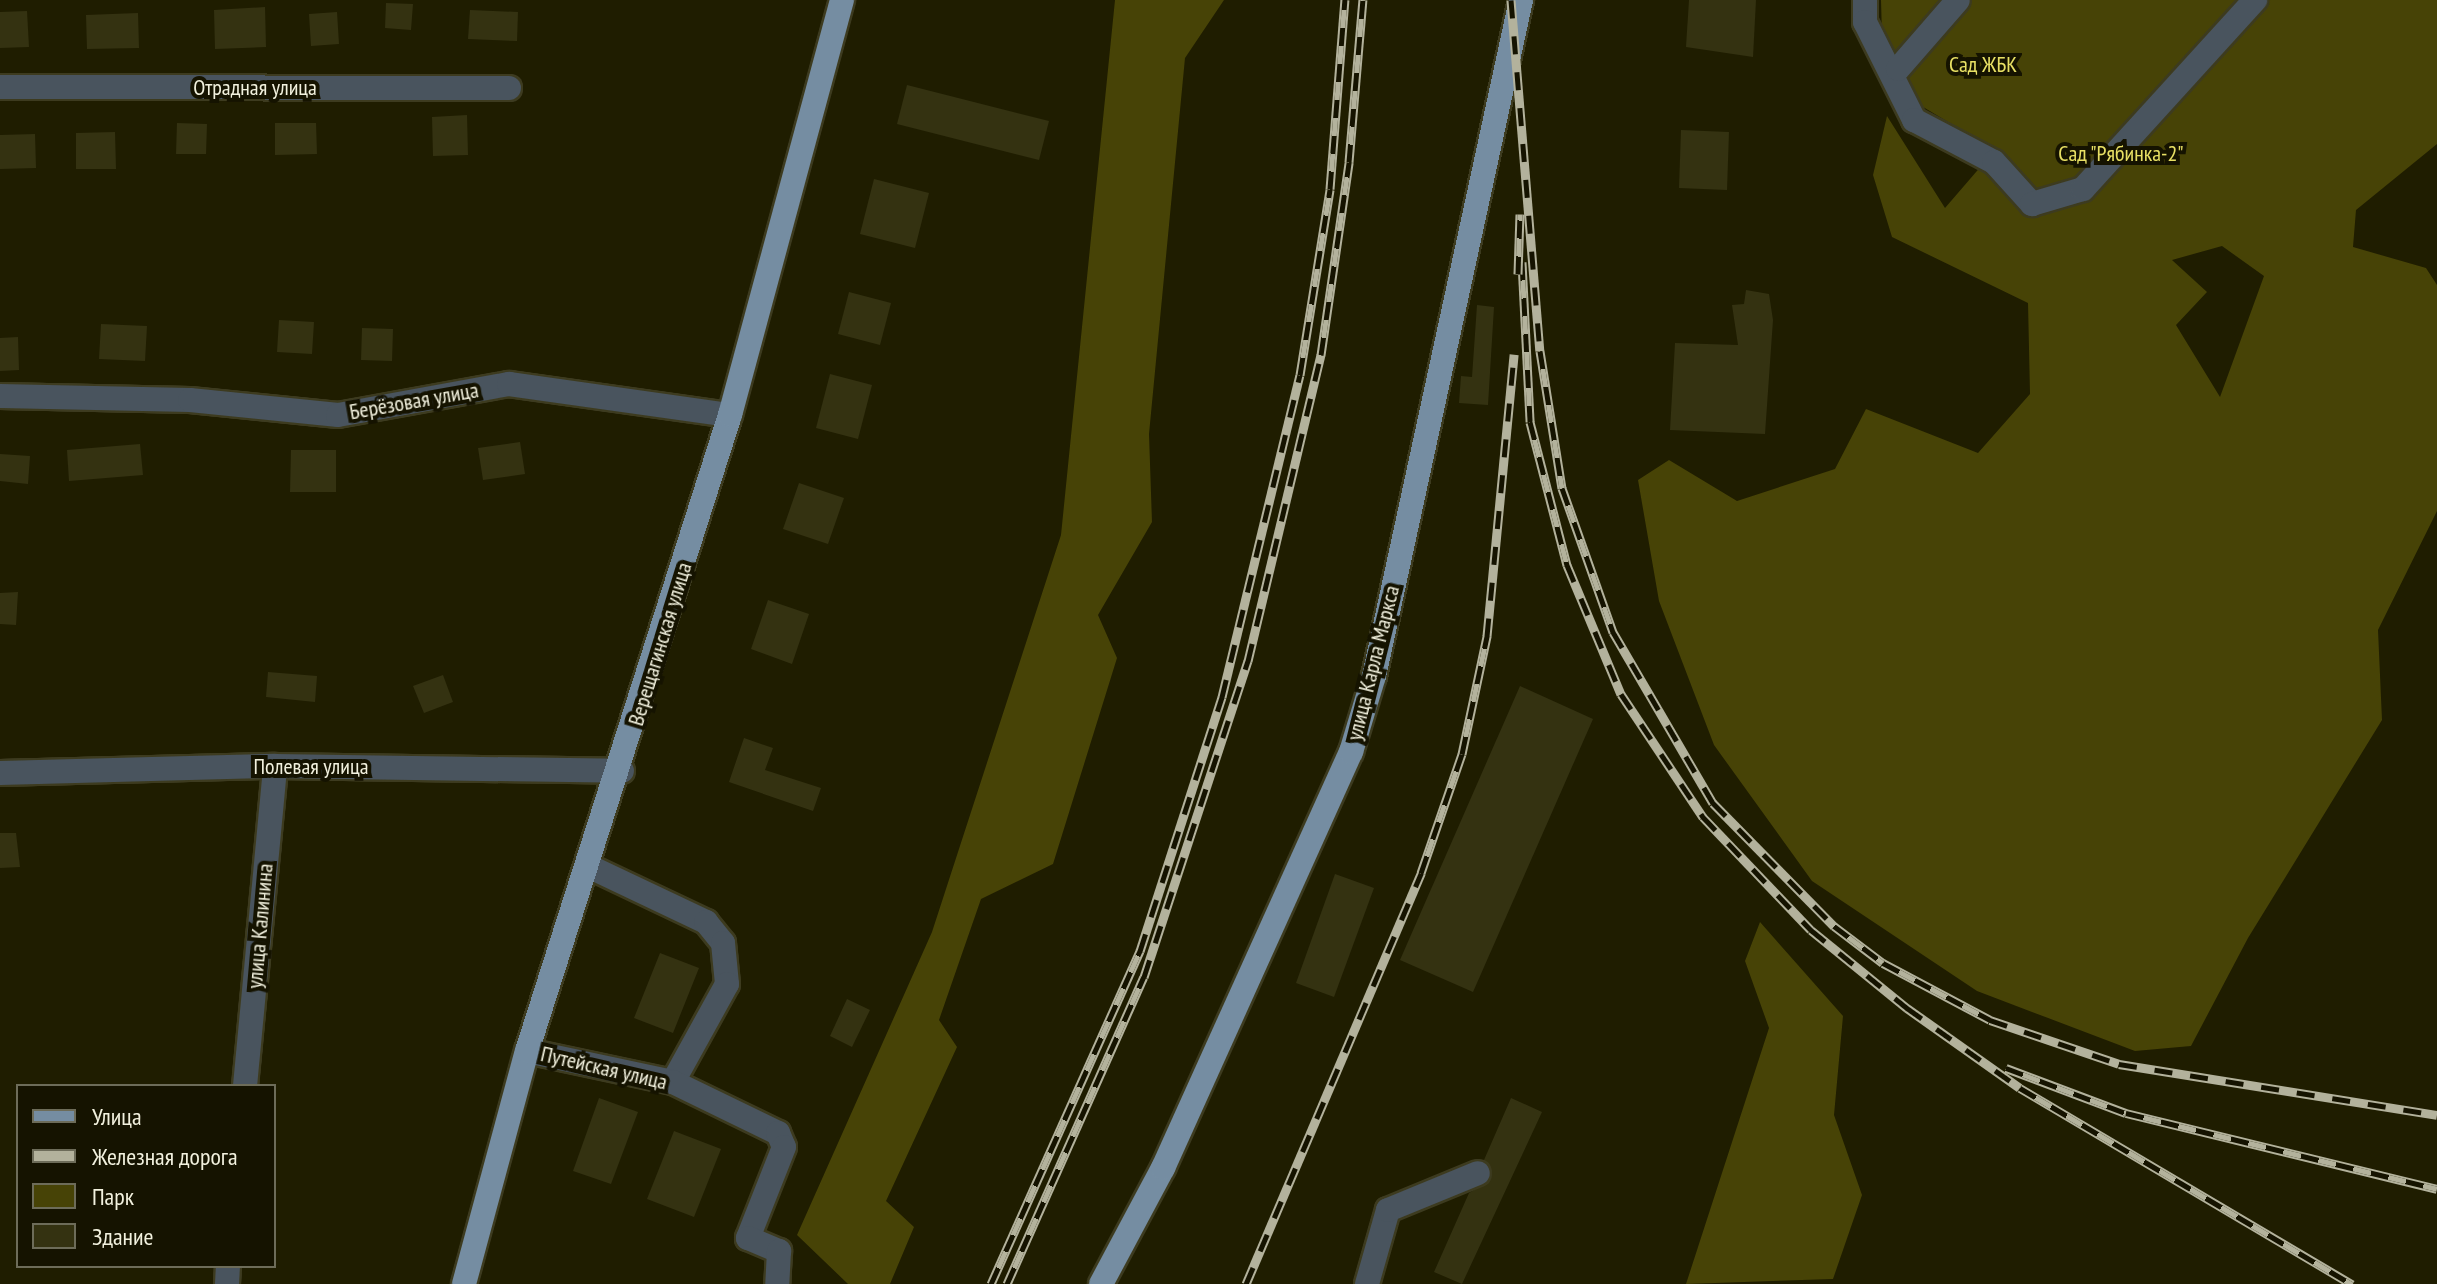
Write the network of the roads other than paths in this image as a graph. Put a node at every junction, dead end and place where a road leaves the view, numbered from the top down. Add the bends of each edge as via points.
1 (842, 0) edge
2 (1521, 0) edge
3 (1865, 0) edge
4 (1958, 0) edge
5 (2255, 0) edge
6 (1898, 69) dead end
7 (0, 87) edge
8 (509, 88) dead end
9 (0, 396) edge
10 (730, 415) junction
11 (275, 766) junction
12 (622, 771) junction
13 (0, 773) edge
14 (588, 866) junction
15 (527, 1051) junction
16 (673, 1082) junction
17 (245, 1084) edge
18 (1478, 1173) dead end
19 (464, 1284) edge
20 (777, 1284) edge
21 (1101, 1284) edge
22 (1367, 1284) edge

1 - 10 main road, Верещагинская улица
2 - 21 main road, улица Карла Маркса via 1355,738 1163,1168
3 - 5 street via 1865,22 1914,120 1994,162 2032,204 2083,189
4 - 6 street
7 - 8 street, Отрадная улица
9 - 10 street, Берёзовая улица via 190,400 338,415 509,384
10 - 12 main road, Верещагинская улица
11 - 12 street, Полевая улица
11 - 13 street, Полевая улица
11 - 17 street, улица Калинина
12 - 14 main road, Верещагинская улица
14 - 15 main road, Верещагинская улица
14 - 16 street via 706,922 723,943 727,984
15 - 16 street, Путейская улица
15 - 19 main road, Верещагинская улица
16 - 20 street, Путейская улица via 778,1133 784,1147 748,1238 779,1251
18 - 22 street via 1388,1210

